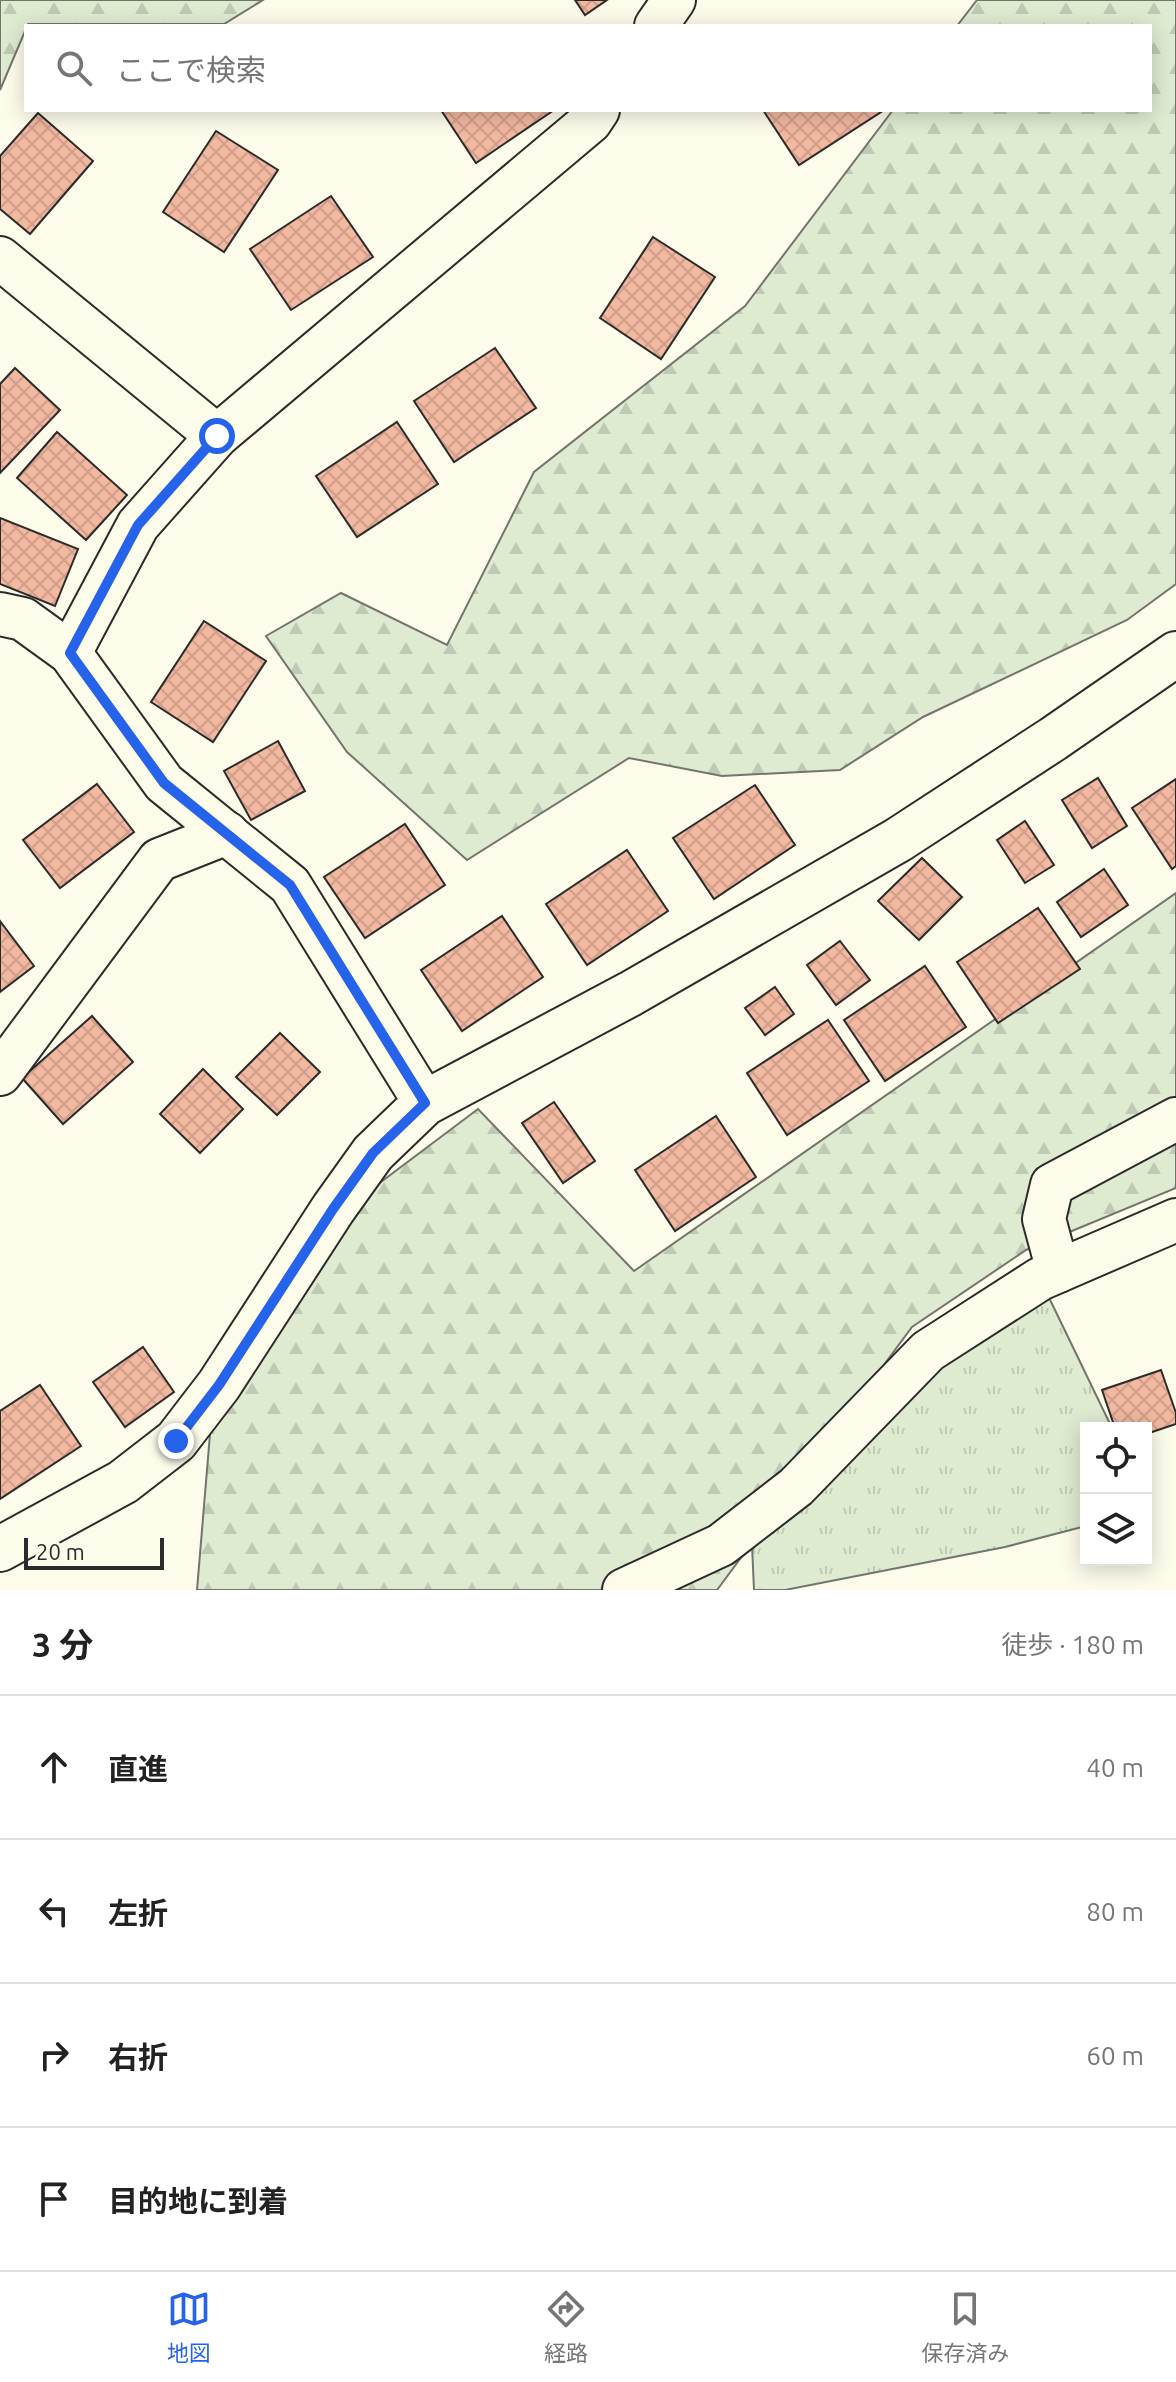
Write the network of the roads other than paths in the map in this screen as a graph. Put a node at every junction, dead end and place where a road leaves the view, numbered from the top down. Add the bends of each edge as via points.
1 (674, 0) edge
2 (657, 24) edge
3 (597, 112) edge
4 (0, 258) edge
5 (217, 436) junction
6 (0, 614) edge
7 (70, 653) junction
8 (1176, 654) edge
9 (227, 833) junction
10 (0, 1074) edge
11 (425, 1103) junction
12 (1176, 1119) edge
13 (1176, 1220) edge
14 (1058, 1271) junction
15 (0, 1549) edge
16 (624, 1590) edge

1 - 2 street
3 - 5 street
4 - 5 street
5 - 7 street via 138,525
6 - 7 street via 23,619
7 - 9 street via 164,783
8 - 11 street via 898,840 630,994
9 - 10 street via 159,860
9 - 11 street via 290,885
11 - 15 street via 373,1153 176,1441 123,1482
12 - 14 street via 1052,1185 1044,1219
13 - 14 street
14 - 16 street via 928,1351 796,1487 721,1545

